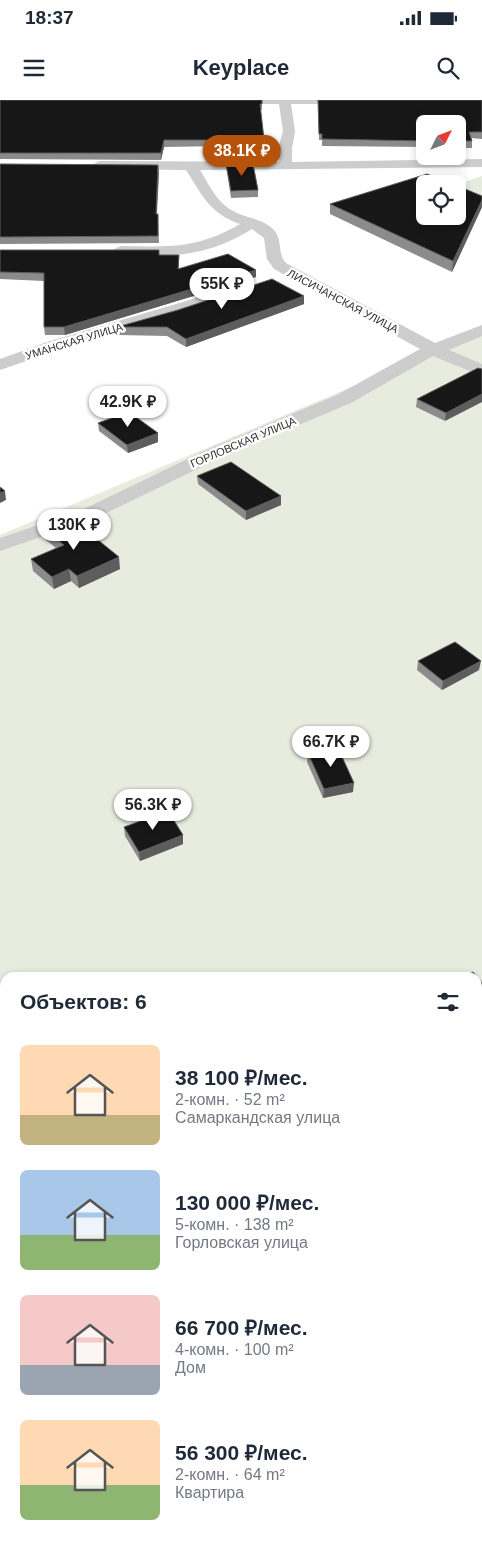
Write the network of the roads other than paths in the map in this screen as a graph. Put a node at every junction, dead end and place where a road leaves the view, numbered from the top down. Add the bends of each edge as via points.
1 (234, 100) edge
2 (284, 100) edge
3 (342, 100) edge
4 (482, 163) edge
5 (86, 165) edge
6 (190, 165) junction
7 (286, 166) junction
8 (252, 223) junction
9 (109, 251) edge
10 (292, 273) junction
11 (273, 279) edge
12 (236, 291) edge
13 (482, 330) edge
14 (0, 346) edge
15 (53, 346) junction
16 (433, 349) junction
17 (0, 365) edge
18 (482, 371) edge
19 (0, 545) edge

1 - 2 street
2 - 3 street
2 - 7 street via 289,131
4 - 7 street
5 - 6 street
6 - 7 street
6 - 8 street, ЛИСИЧАНСКАЯ УЛИЦА via 220,209
8 - 9 street via 228,237 199,247
8 - 10 street, ЛИСИЧАНСКАЯ УЛИЦА via 271,238 276,263
10 - 11 street
10 - 16 street, ЛИСИЧАНСКАЯ УЛИЦА
12 - 15 street, УМАНСКАЯ УЛИЦА
13 - 16 street, ГОРЛОВСКАЯ УЛИЦА
14 - 15 street
15 - 17 street, УМАНСКАЯ УЛИЦА
16 - 18 street, ЛИСИЧАНСКАЯ УЛИЦА
16 - 19 street, ГОРЛОВСКАЯ УЛИЦА via 344,400 213,454 89,514

